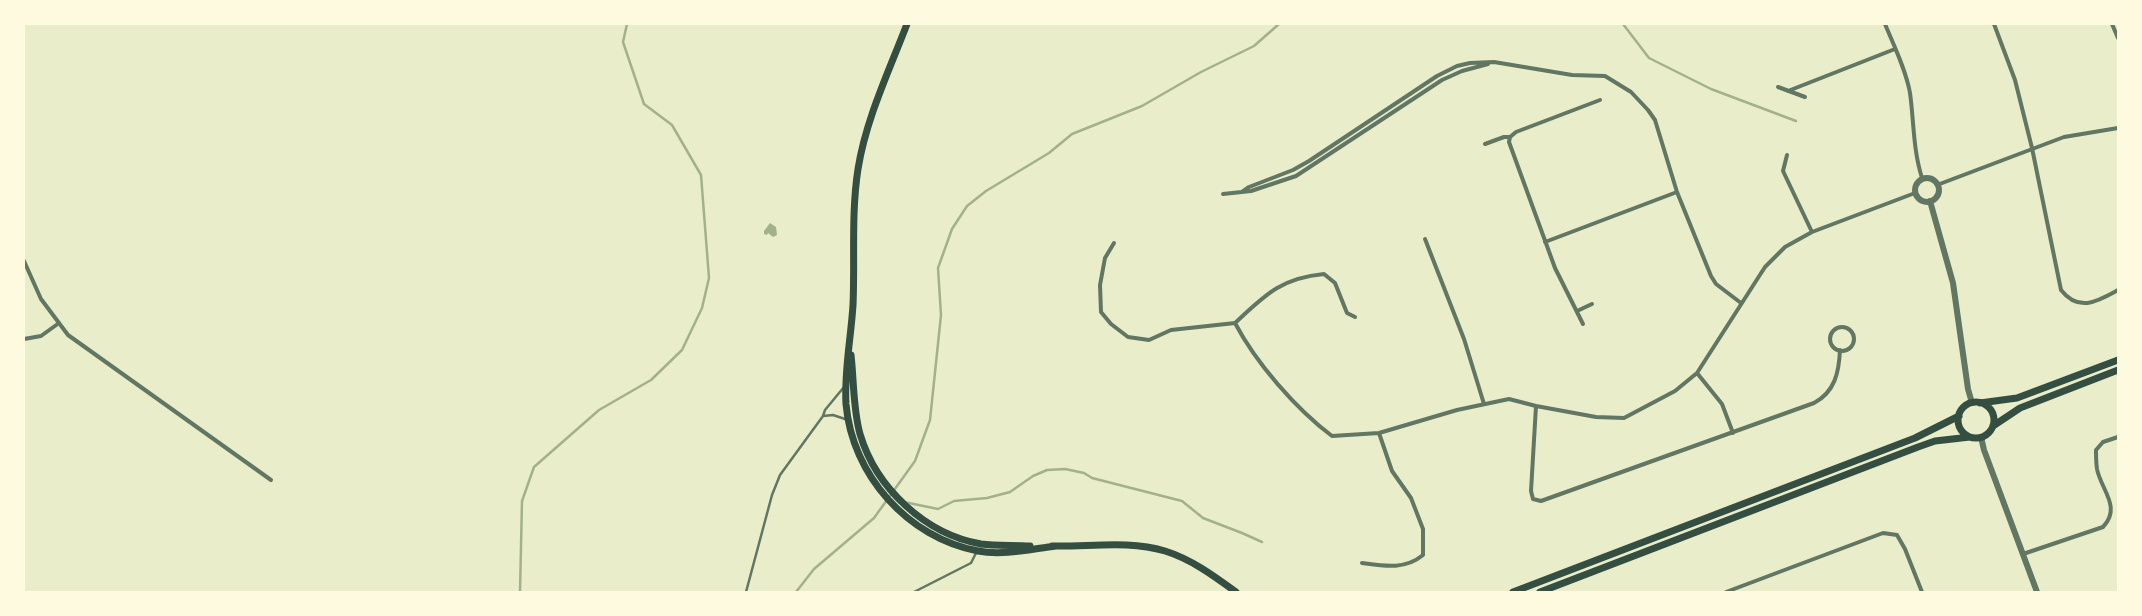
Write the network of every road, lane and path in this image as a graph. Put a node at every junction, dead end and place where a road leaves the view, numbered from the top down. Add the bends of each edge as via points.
1 (907, 24) edge
2 (1885, 24) edge
3 (1994, 24) edge
4 (2112, 24) edge
5 (2118, 38) edge
6 (1895, 49) junction
7 (1494, 62) junction
8 (1778, 87) dead end
9 (1788, 91) junction
10 (1805, 97) dead end
11 (1600, 100) dead end
12 (2118, 128) edge
13 (1510, 137) junction
14 (1485, 144) dead end
15 (2032, 148) junction
16 (1787, 155) dead end
17 (1922, 178) junction
18 (1937, 185) junction
19 (1242, 192) junction
20 (1677, 192) junction
21 (1915, 193) junction
22 (1223, 194) dead end
23 (1930, 201) junction
24 (1812, 232) junction
25 (1425, 239) dead end
26 (1545, 242) junction
27 (1114, 243) dead end
28 (24, 261) edge
29 (2118, 290) edge
30 (1741, 303) junction
31 (1592, 304) dead end
32 (1577, 311) junction
33 (1355, 317) dead end
34 (59, 323) junction
35 (1235, 323) junction
36 (1583, 324) dead end
37 (24, 339) edge
38 (849, 343) junction
39 (1840, 350) junction
40 (2118, 360) edge
41 (2118, 370) edge
42 (1697, 373) junction
43 (846, 384) junction
44 (1972, 403) junction
45 (1980, 403) junction
46 (1484, 404) junction
47 (1536, 406) junction
48 (823, 416) junction
49 (1959, 416) junction
50 (850, 422) junction
51 (1993, 426) junction
52 (1379, 433) junction
53 (1733, 433) junction
54 (1970, 436) junction
55 (1981, 437) junction
56 (2118, 437) edge
57 (271, 480) dead end
58 (1056, 546) junction
59 (978, 551) junction
60 (2023, 554) junction
61 (1362, 563) dead end
62 (746, 592) edge
63 (914, 592) edge
64 (1236, 592) edge
65 (1513, 592) edge
66 (1540, 592) edge
67 (1726, 592) edge
68 (1922, 592) edge
69 (2038, 592) edge

1 - 38 main road via 874,110 858,170 854,209 853,307
2 - 6 street
3 - 15 street via 2015,80
4 - 5 street
6 - 9 street
6 - 17 street via 1910,93 1916,159
7 - 19 street via 1442,80 1296,176
7 - 19 street via 1457,66 1436,76 1308,162
7 - 20 street via 1572,75 1605,76 1631,92 1655,120
8 - 9 street
9 - 10 street
11 - 13 street via 1516,132
12 - 15 street via 2064,138
13 - 14 street
13 - 26 street via 1510,148
15 - 18 street
15 - 29 street via 2062,290 2067,297 2085,303 2096,302
16 - 24 street via 1783,171
17 - 18 street via 1929,178
17 - 21 street via 1916,183
18 - 23 street via 1936,197
19 - 22 street
20 - 26 street
20 - 30 street via 1711,276 1716,284
21 - 23 street via 1920,200
21 - 24 street
23 - 44 street via 1953,284
24 - 30 street via 1795,240 1775,256
25 - 46 street via 1464,340
26 - 32 street
27 - 35 street via 1105,258 1100,285 1101,312 1111,324 1128,337 1148,340 1171,330
28 - 34 street via 41,300
30 - 42 street
31 - 32 street
32 - 36 street
33 - 35 street via 1347,313 1335,283 1324,274 1286,282 1257,302
34 - 37 street via 41,336
34 - 57 street via 68,335
35 - 52 street via 1248,348 1302,410 1332,436
38 - 43 main road
38 - 58 main road via 860,434 880,476 895,496 929,523 955,536 980,543
39 - 39 street via 1834,347 1830,338 1833,331 1842,327 1851,331 1853,341 1850,347
39 - 53 street via 1835,382 1820,400
40 - 45 main road via 2017,398
41 - 51 main road via 2020,408
42 - 47 street via 1675,391 1624,418 1596,417
42 - 53 street via 1722,404
43 - 48 lane
43 - 50 main road via 846,405
44 - 45 main road
44 - 49 main road via 1963,408
45 - 51 main road via 1991,410
46 - 47 street via 1509,399
46 - 52 street
47 - 53 street via 1531,490 1534,499 1541,501
48 - 50 lane via 833,415
48 - 62 lane via 780,475 772,495
49 - 54 main road via 1960,428
49 - 65 main road via 1920,436
50 - 59 main road via 852,435 863,463 877,487 903,516 954,544
51 - 55 main road
52 - 61 street via 1392,471 1411,498 1423,529 1423,555 1414,563 1396,567
54 - 55 main road
54 - 66 main road via 1918,447
55 - 60 street
56 - 60 street via 2103,442 2096,450 2097,470 2110,500 2110,520 2103,526
58 - 59 main road via 998,553
58 - 64 main road via 1128,546 1160,550 1191,562
59 - 63 lane via 971,563
60 - 69 street
67 - 68 street via 1883,534 1897,535

